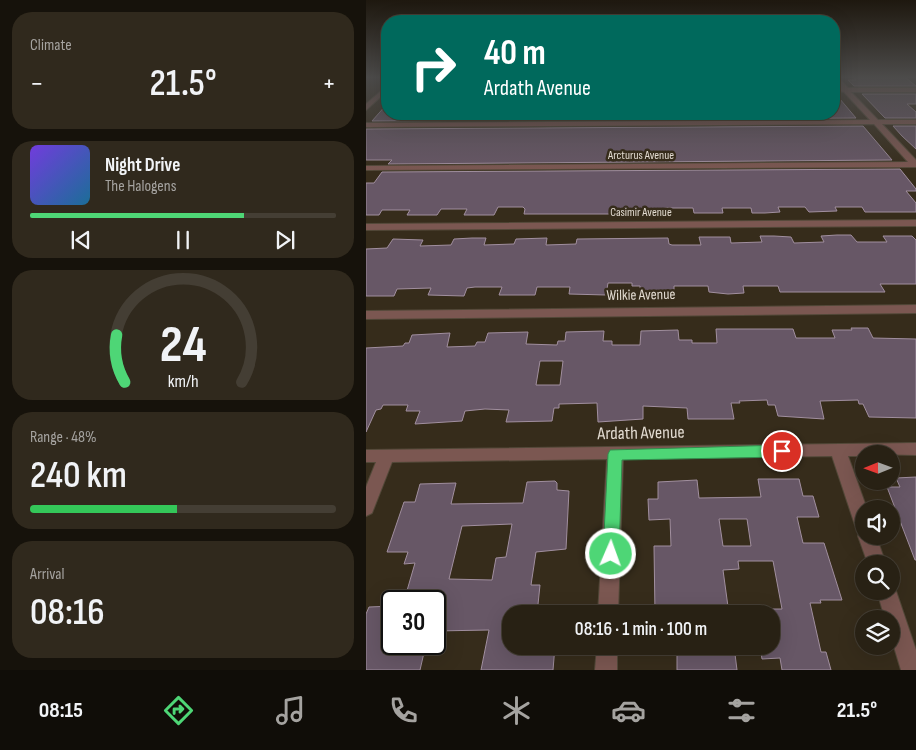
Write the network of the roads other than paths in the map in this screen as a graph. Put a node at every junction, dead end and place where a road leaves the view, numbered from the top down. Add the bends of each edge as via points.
1 (863, 109) edge
2 (875, 122) junction
3 (916, 122) edge
4 (366, 125) edge
5 (915, 165) edge
6 (366, 168) edge
7 (916, 222) edge
8 (366, 227) edge
9 (916, 309) edge
10 (366, 315) edge
11 (916, 449) edge
12 (838, 450) junction
13 (615, 454) junction
14 (387, 455) junction
15 (366, 456) edge
16 (855, 500) edge
17 (366, 508) edge
18 (889, 600) edge
19 (608, 605) edge
20 (607, 655) edge
21 (606, 670) edge
22 (912, 670) edge

1 - 2 street
2 - 3 street
2 - 4 street
2 - 5 street
5 - 6 street, Arcturus Avenue
7 - 8 street, Casimir Avenue
9 - 10 street, Wilkie Avenue
11 - 12 street, Ardath Avenue
12 - 13 street, Ardath Avenue
12 - 16 street
13 - 14 street, Ardath Avenue
13 - 19 street
14 - 15 street, Ardath Avenue
14 - 17 street
18 - 22 street
20 - 21 street

